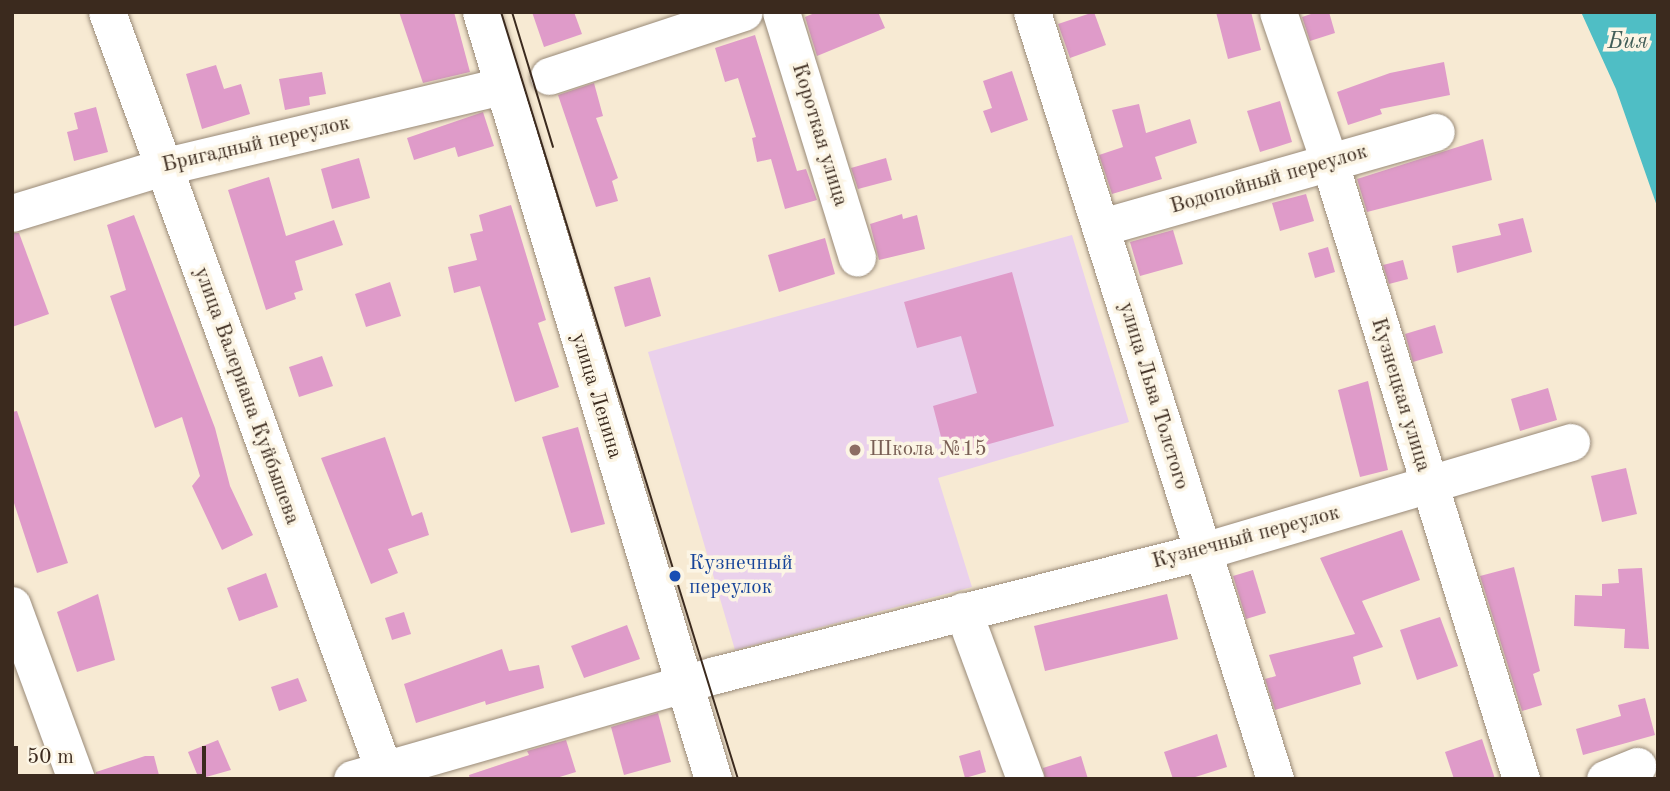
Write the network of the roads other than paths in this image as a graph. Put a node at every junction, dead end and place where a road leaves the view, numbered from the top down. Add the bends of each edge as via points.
1 (107, 12) edge
2 (481, 12) edge
3 (744, 12) edge
4 (781, 12) edge
5 (1032, 12) edge
6 (1278, 12) edge
7 (549, 76) dead end
8 (502, 86) junction
9 (1436, 132) dead end
10 (1330, 163) junction
11 (162, 167) junction
12 (12, 213) edge
13 (1102, 226) junction
14 (857, 258) dead end
15 (1571, 442) dead end
16 (1428, 488) junction
17 (1200, 552) junction
18 (12, 605) edge
19 (963, 611) junction
20 (684, 684) junction
21 (1638, 766) dead end
22 (374, 775) edge
23 (76, 779) edge
24 (713, 779) edge
25 (1025, 779) edge
26 (1275, 779) edge
27 (1521, 779) edge
28 (1605, 779) edge

1 - 11 street, улица Валериана Куйбышева
2 - 8 street, улица Ленина
3 - 7 street
4 - 14 street, Короткая улица
5 - 13 street, улица Льва Толстого
6 - 10 street, Кузнецкая улица
8 - 11 street, Бригадный переулок
8 - 20 street, улица Ленина
9 - 10 street, Водопойный переулок
10 - 13 street, Водопойный переулок
10 - 16 street, Кузнецкая улица
11 - 12 street, Бригадный переулок
11 - 22 street, улица Валериана Куйбышева
13 - 17 street, улица Льва Толстого
15 - 16 street, Кузнечный переулок
16 - 17 street, Кузнечный переулок
16 - 27 street, Кузнецкая улица
17 - 19 street, Кузнечный переулок
17 - 26 street, улица Льва Толстого
18 - 23 street
19 - 20 street, Кузнечный переулок
19 - 25 street
20 - 22 street, Кузнечный переулок
20 - 24 street, улица Ленина
21 - 28 street

